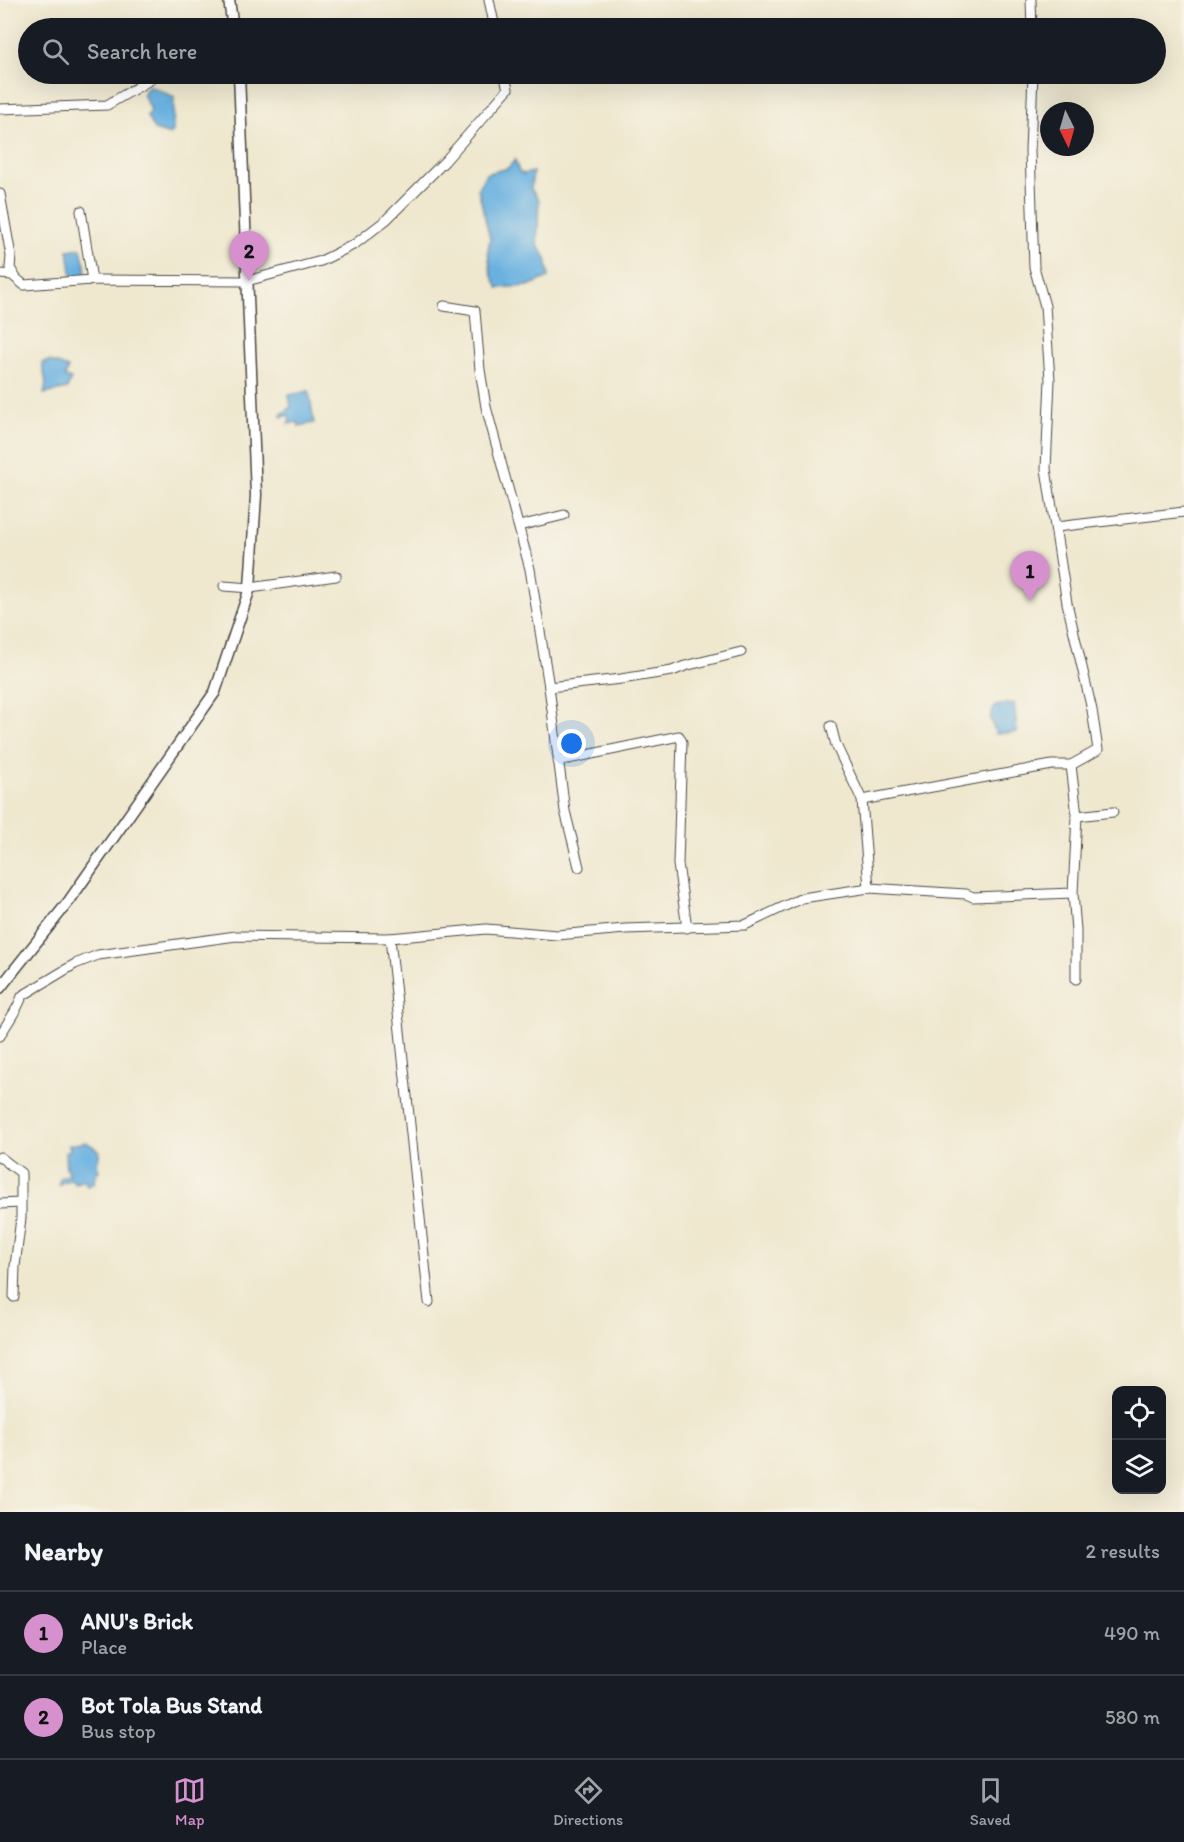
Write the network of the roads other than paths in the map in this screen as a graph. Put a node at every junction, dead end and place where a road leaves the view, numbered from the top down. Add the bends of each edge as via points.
1 (229, 0) edge
2 (489, 0) edge
3 (1031, 0) edge
4 (232, 18) edge
5 (493, 18) edge
6 (1032, 18) edge
7 (143, 84) edge
8 (238, 84) edge
9 (506, 84) edge
10 (1033, 84) edge
11 (0, 109) edge
12 (0, 194) edge
13 (81, 211) dead end
14 (0, 274) edge
15 (16, 278) junction
16 (92, 280) junction
17 (247, 281) junction
18 (444, 306) dead end
19 (1184, 512) edge
20 (564, 515) dead end
21 (519, 526) junction
22 (1056, 527) junction
23 (336, 576) dead end
24 (224, 586) dead end
25 (250, 588) junction
26 (741, 652) dead end
27 (549, 687) junction
28 (831, 726) dead end
29 (558, 761) junction
30 (1071, 765) junction
31 (862, 800) junction
32 (1113, 812) dead end
33 (1077, 816) junction
34 (579, 867) dead end
35 (869, 888) junction
36 (1073, 893) junction
37 (687, 928) junction
38 (390, 938) junction
39 (1076, 979) dead end
40 (0, 988) edge
41 (0, 1036) edge
42 (0, 1157) edge
43 (20, 1203) junction
44 (0, 1204) edge
45 (14, 1297) dead end
46 (429, 1302) dead end

1 - 4 main road
2 - 5 street
3 - 6 street
7 - 11 street via 107,105
8 - 17 main road
9 - 17 street via 507,89 445,161 386,220 355,244 321,261
10 - 22 street via 1030,151 1034,267 1045,306 1050,380 1046,469
12 - 15 street via 10,268
13 - 16 street
14 - 15 street
15 - 16 street via 24,285
16 - 17 street
17 - 25 main road via 256,495
18 - 21 street via 475,311 486,406
19 - 22 street
20 - 21 street
21 - 27 street
22 - 30 street via 1067,603 1098,750
23 - 25 street
24 - 25 street
25 - 40 main road via 215,692 69,901
26 - 27 street via 672,671
27 - 29 street
28 - 31 street
29 - 34 street
29 - 37 street via 679,736 682,742 678,864
30 - 31 street via 1052,765
30 - 33 street
31 - 35 street
32 - 33 street
33 - 36 street
35 - 36 street via 973,897
35 - 37 street via 802,898 745,925
36 - 39 street
37 - 38 street via 557,935 486,929
38 - 41 street via 236,936 98,955 22,996
38 - 46 street
42 - 43 street via 21,1173
43 - 44 street
43 - 45 street

